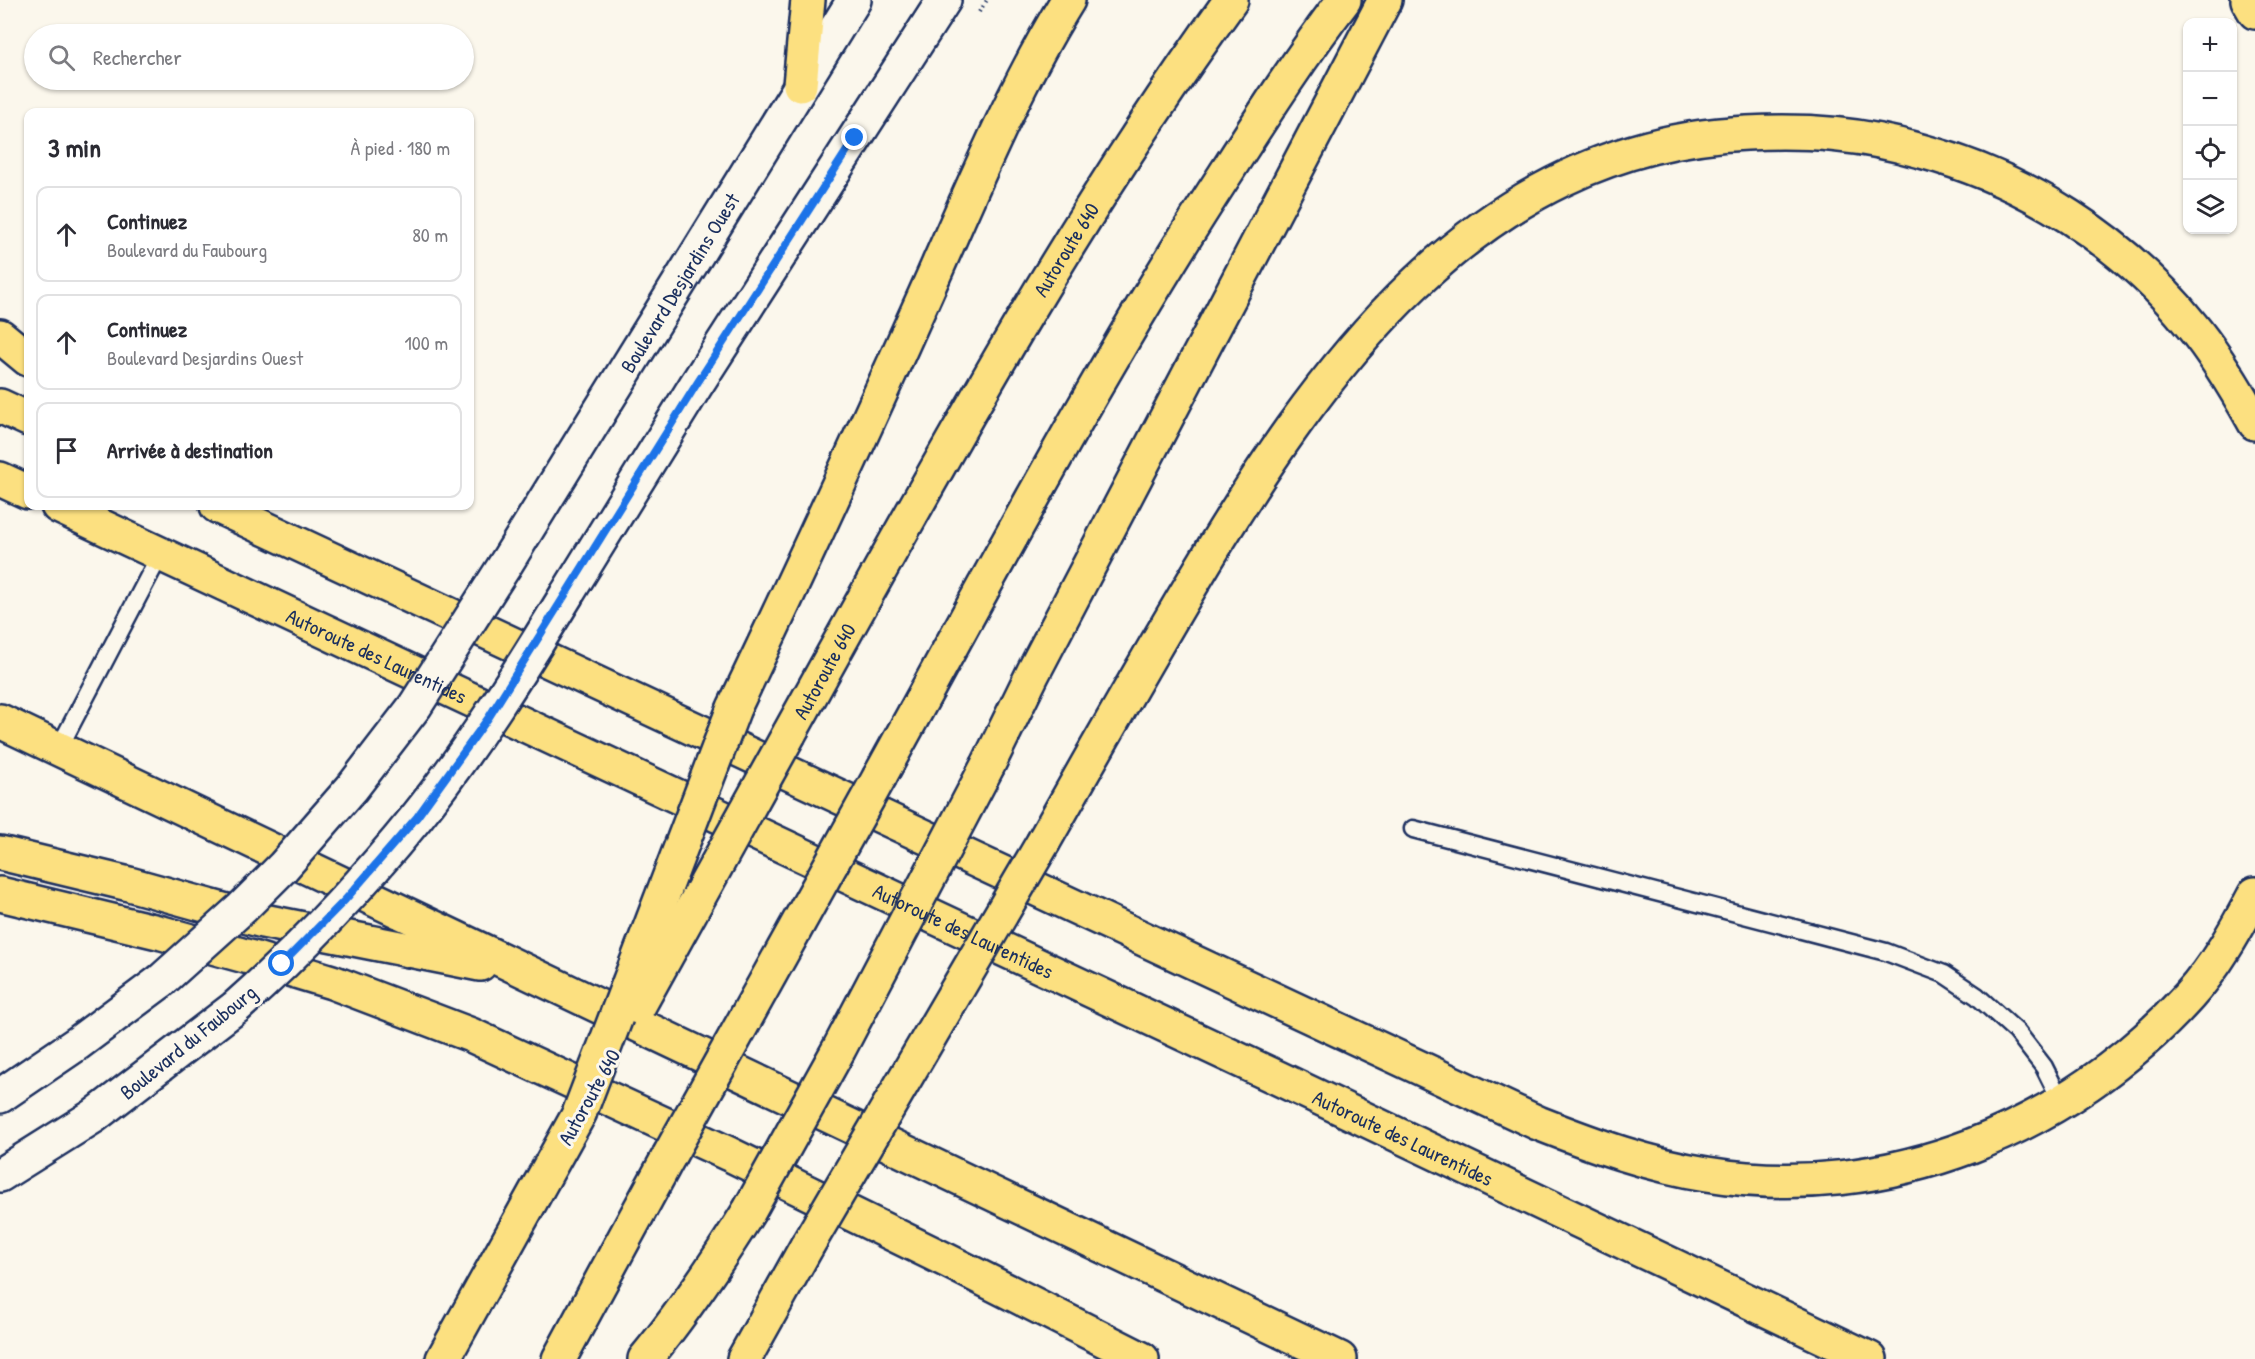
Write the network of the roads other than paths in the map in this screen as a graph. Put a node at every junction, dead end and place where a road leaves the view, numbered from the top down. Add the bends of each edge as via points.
1 (808, 0) edge
2 (854, 0) edge
3 (944, 0) edge
4 (1068, 0) edge
5 (1230, 0) edge
6 (1344, 0) edge
7 (1385, 0) edge
8 (2248, 0) edge
9 (2255, 12) edge
10 (800, 86) junction
11 (0, 336) edge
12 (24, 356) edge
13 (0, 406) edge
14 (24, 417) edge
15 (2255, 423) edge
16 (0, 479) edge
17 (24, 490) edge
18 (67, 510) edge
19 (226, 510) edge
20 (161, 553) junction
21 (0, 721) edge
22 (59, 748) junction
23 (1413, 829) dead end
24 (0, 853) edge
25 (0, 894) edge
26 (2255, 894) edge
27 (534, 975) junction
28 (0, 1096) edge
29 (2062, 1103) junction
30 (579, 1114) junction
31 (0, 1174) edge
32 (443, 1359) edge
33 (559, 1359) edge
34 (645, 1359) edge
35 (744, 1359) edge
36 (1142, 1359) edge
37 (1340, 1359) edge
38 (1870, 1359) edge

1 - 10 highway
2 - 10 street, Boulevard Desjardins Ouest
3 - 31 street, Boulevard du Faubourg, bridge via 696,385 489,717 417,817 345,900 236,1007 93,1116
4 - 30 highway, bridge via 998,133 734,708
5 - 30 highway, Autoroute 640, bridge via 1151,112 1046,279 958,430
6 - 33 highway, bridge via 1250,135 1184,239 1063,445
7 - 34 highway, bridge via 839,1049 749,1211 673,1326
8 - 9 highway
10 - 28 street, Boulevard Desjardins Ouest, bridge via 505,565 415,706 352,788 275,875 160,981
11 - 12 highway
13 - 14 highway
15 - 35 highway, bridge via 2192,326 2100,238 2023,190 1952,159 1872,138 1802,132 1730,134 1683,140 1619,157 1541,190 1505,211 1440,259 1371,327 1249,489
16 - 17 highway
18 - 20 highway, Autoroute des Laurentides
19 - 29 highway via 1507,1108 1631,1157 1709,1175 1789,1180 1830,1178 1906,1167 1948,1155 2006,1132
20 - 22 lane
20 - 38 highway, Autoroute des Laurentides
21 - 22 highway
22 - 27 highway
23 - 29 lane via 1886,952 1944,974 1977,996 2017,1032 2044,1067
24 - 27 highway via 263,921
25 - 36 highway via 256,959 332,982 451,1027 637,1110
26 - 29 highway via 2221,955 2190,995 2130,1055
27 - 37 highway
30 - 32 highway, Autoroute 640

